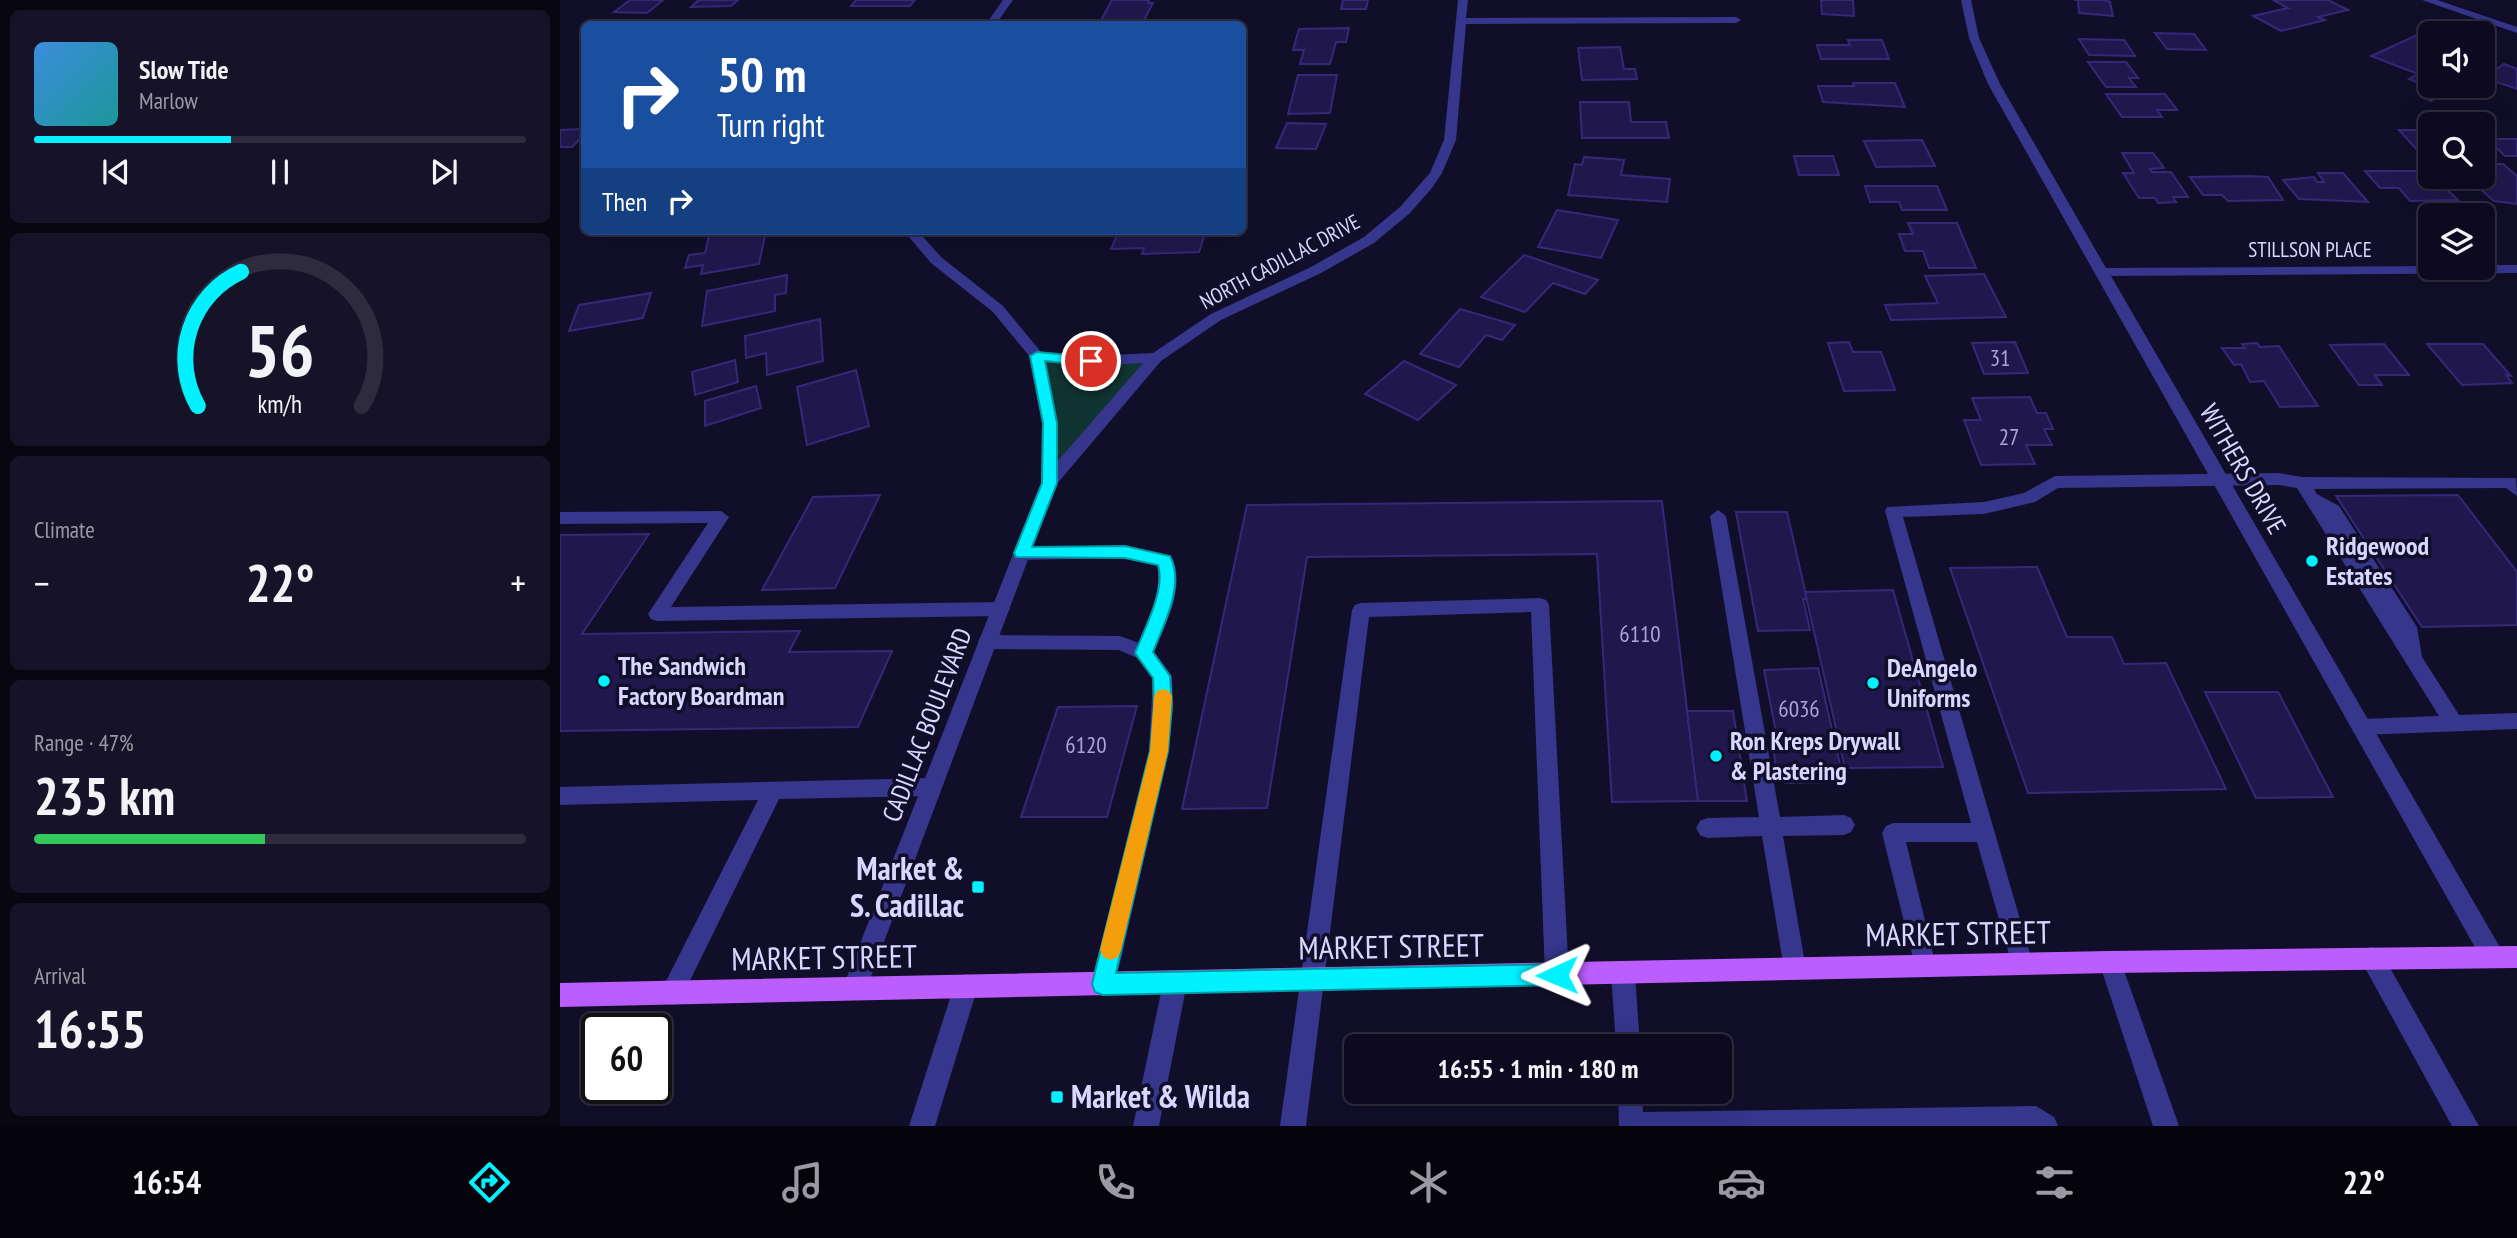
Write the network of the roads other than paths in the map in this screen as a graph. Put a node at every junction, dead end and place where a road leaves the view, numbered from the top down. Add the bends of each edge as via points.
1 (1008, 0) edge
2 (1463, 0) edge
3 (1965, 0) edge
4 (2427, 0) edge
5 (1736, 20) dead end
6 (993, 21) edge
7 (1461, 21) junction
8 (2517, 30) edge
9 (914, 235) edge
10 (2517, 270) edge
11 (2102, 272) junction
12 (1037, 356) junction
13 (1156, 358) junction
14 (2221, 481) junction
15 (1049, 483) junction
16 (2305, 489) junction
17 (2517, 490) edge
18 (1718, 516) dead end
19 (560, 518) edge
20 (1022, 553) junction
21 (1001, 609) junction
22 (987, 642) junction
23 (1144, 653) junction
24 (2517, 721) edge
25 (2454, 724) junction
26 (2361, 727) junction
27 (930, 787) junction
28 (773, 790) junction
29 (560, 796) edge
30 (1844, 825) dead end
31 (1771, 827) junction
32 (1707, 828) dead end
33 (1984, 832) junction
34 (2493, 957) junction
35 (2517, 957) edge
36 (2372, 958) junction
37 (2110, 962) junction
38 (2022, 964) junction
39 (1925, 966) junction
40 (1795, 969) junction
41 (1623, 973) junction
42 (1557, 975) junction
43 (1311, 980) junction
44 (1175, 983) junction
45 (1103, 984) junction
46 (966, 986) junction
47 (855, 987) junction
48 (672, 993) junction
49 (560, 995) edge
50 (1627, 1034) edge
51 (1630, 1104) edge
52 (1631, 1125) edge
53 (922, 1126) edge
54 (1146, 1126) edge
55 (1293, 1126) edge
56 (2045, 1126) edge
57 (2166, 1126) edge
58 (2466, 1126) edge

1 - 6 street
2 - 7 street, NORTH CADILLAC DRIVE
3 - 11 street, WITHERS DRIVE via 1994,84
4 - 8 street
5 - 7 street
7 - 13 street, NORTH CADILLAC DRIVE via 1450,141 1421,193 1369,240 1216,317
9 - 12 street via 936,260 998,309
10 - 11 street, STILLSON PLACE
11 - 14 street, WITHERS DRIVE
12 - 13 street via 1091,361
12 - 15 street via 1050,423
13 - 15 street, NORTH CADILLAC DRIVE
14 - 16 street via 2279,479
14 - 26 street, WITHERS DRIVE
14 - 33 street via 2055,482 2029,498 1984,508 1893,511
15 - 20 street, CADILLAC BOULEVARD
16 - 17 street via 2510,482
16 - 25 street
18 - 31 street
19 - 21 street via 721,517 657,614
20 - 21 street, CADILLAC BOULEVARD
20 - 23 street via 1125,552 1165,561 1169,574 1161,610
21 - 22 street, CADILLAC BOULEVARD
22 - 23 street via 1120,643
22 - 27 street, CADILLAC BOULEVARD
23 - 45 street via 1162,676 1159,751
24 - 25 street
25 - 26 street
26 - 34 street, WITHERS DRIVE
27 - 28 street
27 - 47 street, CADILLAC BOULEVARD
28 - 29 street
28 - 48 street
30 - 31 street
31 - 32 street
31 - 40 street
33 - 38 street
33 - 39 street via 1893,833
34 - 35 main road, MARKET STREET
34 - 36 main road, MARKET STREET
36 - 37 main road, MARKET STREET
36 - 58 street
37 - 38 main road, MARKET STREET
37 - 57 street
38 - 39 main road, MARKET STREET
39 - 40 main road, MARKET STREET
40 - 41 main road, MARKET STREET
41 - 42 main road, MARKET STREET
41 - 50 street
42 - 43 main road, MARKET STREET
42 - 43 street via 1540,605 1361,610
43 - 44 main road, MARKET STREET
43 - 55 street
44 - 45 main road, MARKET STREET
44 - 54 street
45 - 46 main road, MARKET STREET
46 - 47 main road, MARKET STREET
46 - 53 street
47 - 48 main road, MARKET STREET
48 - 49 main road, MARKET STREET
51 - 52 street
52 - 56 street via 2036,1118

